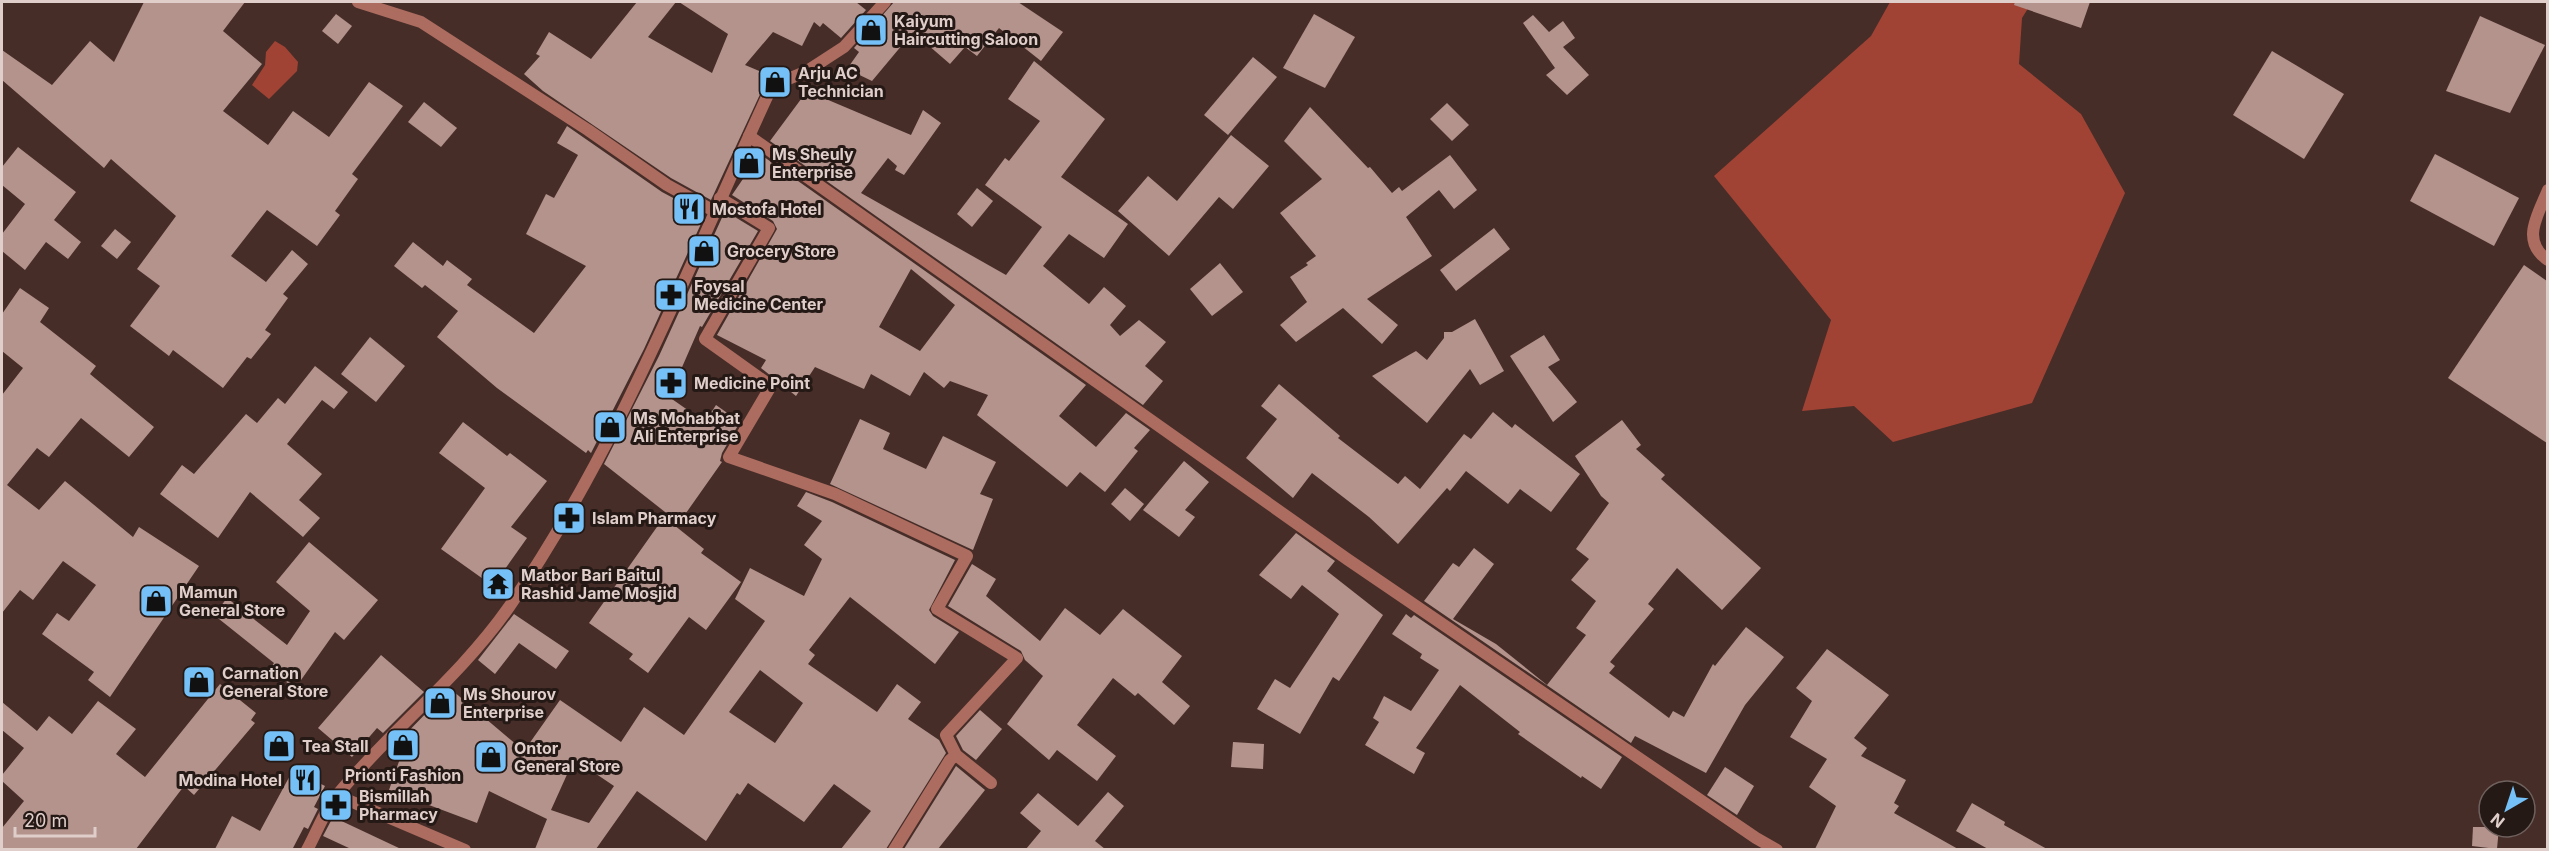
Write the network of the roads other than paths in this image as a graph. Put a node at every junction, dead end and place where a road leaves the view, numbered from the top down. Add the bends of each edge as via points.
1 (358, 2) edge
2 (885, 2) edge
3 (749, 136) junction
4 (2547, 190) edge
5 (720, 198) junction
6 (714, 211) junction
7 (2547, 260) edge
8 (957, 755) junction
9 (991, 783) dead end
10 (336, 795) junction
11 (307, 849) edge
12 (465, 849) edge
13 (894, 849) edge
14 (1777, 849) edge

1 - 6 street via 421,22 667,185
2 - 3 street via 844,47 807,71 772,86
3 - 5 street
3 - 14 street via 1347,559
4 - 7 street via 2533,228 2533,245
5 - 6 street
5 - 8 street via 769,228 705,339 771,386 729,457 835,494 967,556 937,609 1017,658 946,735
6 - 10 street via 634,390 585,484 508,608 453,675
8 - 9 street
8 - 13 street via 950,760
10 - 11 street
10 - 12 street

